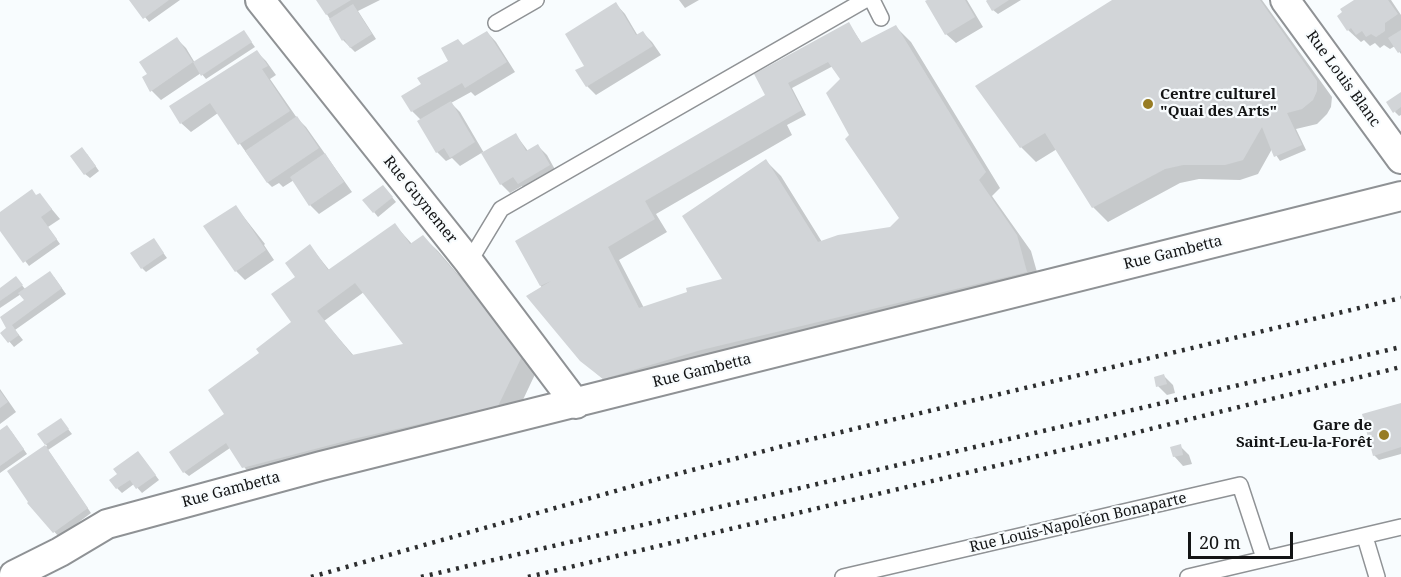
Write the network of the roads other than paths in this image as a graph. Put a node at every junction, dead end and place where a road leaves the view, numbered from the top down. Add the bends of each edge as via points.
1 (261, 0) edge
2 (536, 0) edge
3 (865, 0) edge
4 (872, 0) edge
5 (1285, 0) edge
6 (881, 18) dead end
7 (496, 23) dead end
8 (1401, 159) edge
9 (1401, 196) edge
10 (470, 262) junction
11 (576, 404) junction
12 (1397, 529) edge
13 (1365, 537) junction
14 (1264, 558) junction
15 (10, 571) edge
16 (843, 577) edge
17 (1188, 577) edge
18 (1377, 577) edge

1 - 10 street, Rue Guynemer
2 - 7 lane
3 - 10 lane via 501,209
4 - 6 lane
5 - 8 street, Rue Louis Blanc
9 - 11 street, Rue Gambetta
10 - 11 street, Rue Guynemer
11 - 15 street, Rue Gambetta via 321,466 107,524 60,552
12 - 13 lane
13 - 14 lane
13 - 18 lane
14 - 16 lane, Rue Louis-Napoléon Bonaparte via 1240,485
14 - 17 lane

